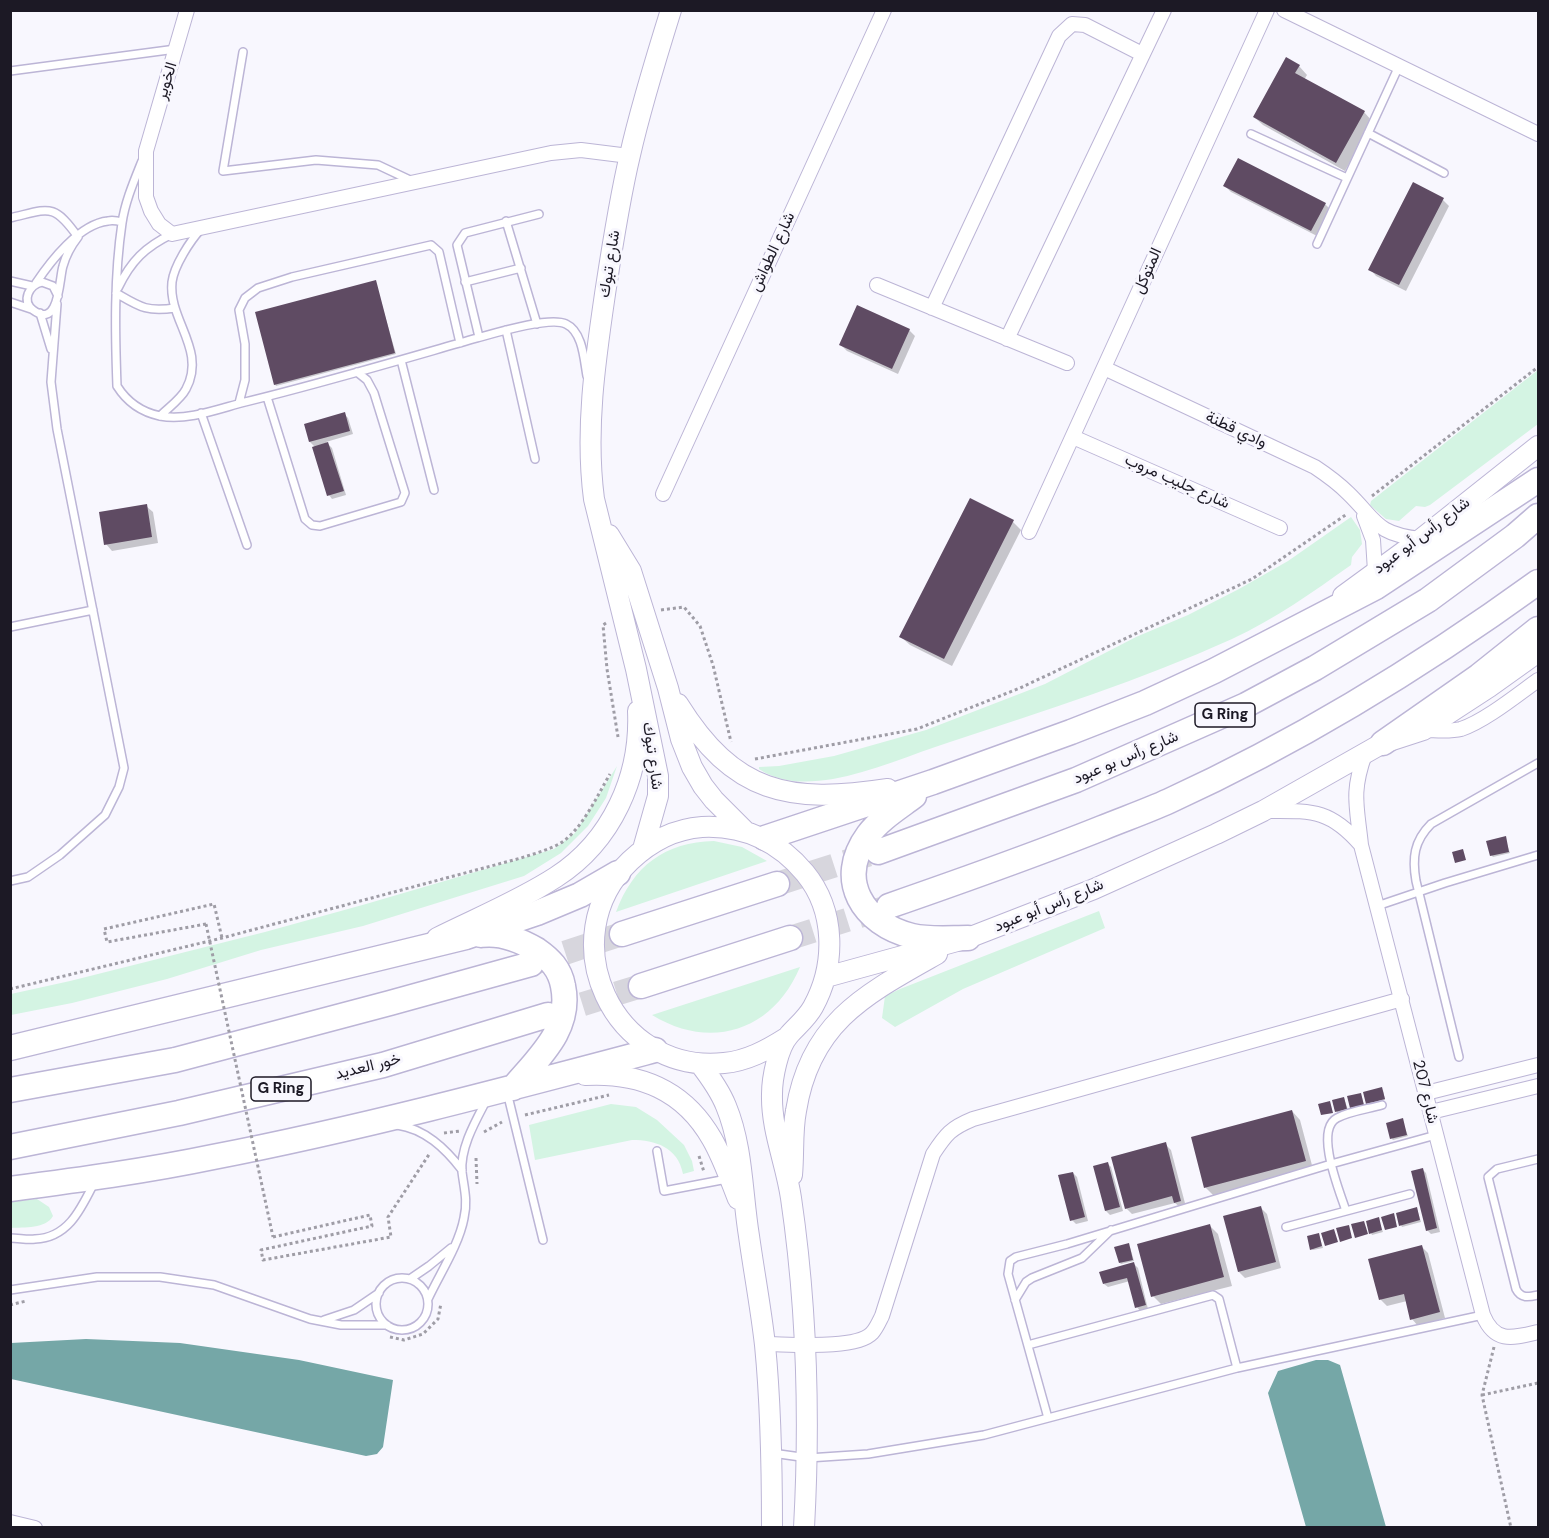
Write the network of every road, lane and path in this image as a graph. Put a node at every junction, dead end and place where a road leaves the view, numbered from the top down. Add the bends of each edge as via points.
1 (187, 10) edge
2 (671, 10) edge
3 (884, 10) edge
4 (1164, 10) edge
5 (1267, 10) edge
6 (1284, 11) edge
7 (176, 49) junction
8 (243, 52) dead end
9 (1142, 54) junction
10 (1399, 66) junction
11 (10, 71) edge
12 (1368, 133) junction
13 (1251, 134) dead end
14 (1539, 134) edge
15 (146, 150) junction
16 (629, 156) junction
17 (1443, 173) dead end
18 (1347, 178) junction
19 (414, 182) junction
20 (539, 214) dead end
21 (10, 218) edge
22 (506, 221) junction
23 (122, 222) junction
24 (204, 226) junction
25 (172, 234) junction
26 (78, 237) junction
27 (1317, 244) dead end
28 (521, 268) junction
29 (10, 281) edge
30 (465, 282) junction
31 (34, 285) junction
32 (876, 285) dead end
33 (116, 293) junction
34 (57, 300) junction
35 (10, 302) edge
36 (175, 308) junction
37 (932, 308) junction
38 (32, 309) junction
39 (40, 313) junction
40 (537, 324) junction
41 (506, 330) junction
42 (479, 337) junction
43 (1007, 339) junction
44 (460, 343) junction
45 (52, 357) junction
46 (401, 360) junction
47 (1067, 363) dead end
48 (1539, 367) edge
49 (1104, 368) junction
50 (357, 372) junction
51 (267, 397) junction
52 (239, 404) junction
53 (592, 404) junction
54 (201, 413) junction
55 (160, 416) junction
56 (1073, 437) junction
57 (1539, 446) edge
58 (535, 459) dead end
59 (1539, 480) edge
60 (435, 490) dead end
61 (663, 494) dead end
62 (1359, 506) junction
63 (1539, 516) edge
64 (601, 523) junction
65 (1280, 528) dead end
66 (1029, 532) dead end
67 (1420, 538) junction
68 (247, 544) dead end
69 (1375, 571) junction
70 (1539, 582) edge
71 (93, 610) junction
72 (645, 611) junction
73 (623, 614) junction
74 (1305, 624) junction
75 (10, 627) edge
76 (1539, 629) edge
77 (1539, 652) edge
78 (636, 669) junction
79 (1539, 680) edge
80 (668, 688) junction
81 (1423, 730) junction
82 (618, 740) dead end
83 (734, 749) dead end
84 (1374, 749) junction
85 (747, 760) dead end
86 (1539, 763) edge
87 (612, 771) dead end
88 (933, 782) junction
89 (1263, 811) junction
90 (755, 835) junction
91 (1361, 845) junction
92 (643, 849) junction
93 (878, 852) tunnel mouth
94 (1539, 855) edge
95 (618, 873) junction
96 (10, 881) edge
97 (777, 884) tunnel mouth
98 (1419, 892) junction
99 (889, 906) tunnel mouth
100 (1377, 906) junction
101 (622, 934) tunnel mouth
102 (466, 937) junction
103 (222, 938) junction
104 (790, 938) tunnel mouth
105 (968, 938) junction
106 (406, 952) junction
107 (531, 964) tunnel mouth
108 (826, 977) junction
109 (641, 986) tunnel mouth
110 (10, 989) edge
111 (1402, 999) junction
112 (548, 1015) tunnel mouth
113 (86, 1029) junction
114 (10, 1036) edge
115 (786, 1038) junction
116 (10, 1048) edge
117 (655, 1050) junction
118 (1459, 1057) dead end
119 (700, 1064) junction
120 (1539, 1065) edge
121 (555, 1077) junction
122 (1539, 1086) edge
123 (10, 1090) edge
124 (503, 1090) junction
125 (1426, 1093) junction
126 (619, 1096) dead end
127 (1382, 1105) dead end
128 (1431, 1112) junction
129 (514, 1118) junction
130 (374, 1122) junction
131 (470, 1134) junction
132 (1436, 1135) junction
133 (480, 1137) junction
134 (437, 1142) junction
135 (10, 1147) edge
136 (696, 1149) dead end
137 (657, 1151) dead end
138 (1539, 1159) edge
139 (1331, 1164) junction
140 (462, 1170) junction
141 (97, 1177) junction
142 (730, 1178) junction
143 (707, 1182) junction
144 (10, 1189) edge
145 (478, 1193) dead end
146 (1410, 1194) dead end
147 (791, 1196) junction
148 (1346, 1211) junction
149 (746, 1218) junction
150 (1286, 1227) dead end
151 (1112, 1229) junction
152 (10, 1238) edge
153 (543, 1240) dead end
154 (453, 1246) junction
155 (410, 1279) junction
156 (10, 1290) edge
157 (379, 1293) junction
158 (1539, 1295) edge
159 (428, 1299) junction
160 (441, 1299) dead end
161 (31, 1300) dead end
162 (1015, 1300) junction
163 (10, 1305) edge
164 (1483, 1315) junction
165 (324, 1320) junction
166 (387, 1325) junction
167 (1539, 1332) edge
168 (1497, 1334) junction
169 (388, 1336) dead end
170 (765, 1344) junction
171 (806, 1344) junction
172 (1028, 1345) junction
173 (1238, 1368) junction
174 (1539, 1383) edge
175 (1482, 1395) junction
176 (1048, 1418) junction
177 (771, 1453) junction
178 (808, 1458) junction
179 (10, 1522) edge
180 (35, 1527) edge
181 (771, 1527) edge
182 (804, 1527) edge
183 (1511, 1527) edge

1 - 7 street, الخوير
2 - 16 street, شارع تبوك
3 - 61 street, شارع الطواش
4 - 9 street
5 - 49 street, المتوكل
6 - 10 street
7 - 11 lane
7 - 15 street, الخوير
8 - 19 lane via 223,171 316,160 378,165
9 - 37 street via 1085,25 1072,24 1059,36
9 - 43 street
10 - 12 lane
10 - 14 street
12 - 17 lane
12 - 18 lane
13 - 18 lane
15 - 23 lane
15 - 25 street, الخوير via 146,197 159,224
16 - 19 street via 580,150 551,153
16 - 53 street, شارع تبوك via 598,340
18 - 27 lane
19 - 24 street
20 - 22 lane
21 - 26 lane via 56,211
22 - 28 lane
22 - 30 lane via 465,233 457,244
23 - 26 lane via 91,226
23 - 33 lane
24 - 25 street
24 - 36 lane via 188,244 172,281
25 - 33 lane via 152,244 137,258
26 - 31 lane via 59,252
26 - 34 lane via 65,259
28 - 30 lane
28 - 40 lane
29 - 31 lane
30 - 42 lane
31 - 34 lane via 42,282 53,286
31 - 38 lane via 27,295
32 - 37 street
33 - 36 lane via 155,311
33 - 55 lane via 117,386 134,406
34 - 39 lane via 50,311
34 - 45 lane
35 - 38 lane
36 - 55 lane via 194,367 186,391
37 - 43 street
38 - 39 lane
39 - 45 lane
40 - 41 lane
40 - 53 lane via 565,323 574,330 581,346
41 - 42 lane
41 - 58 lane
42 - 44 lane
43 - 47 street
44 - 46 lane
44 - 52 lane via 439,252 431,245 292,277 258,288 238,310 245,361
45 - 71 lane via 57,429
46 - 50 lane
46 - 60 lane
48 - 62 path
49 - 56 street, المتوكل
49 - 62 street, وادي قطنة via 1315,467 1333,478
50 - 51 lane
50 - 51 lane via 374,393 405,493 400,502 320,526 305,519
51 - 52 lane
52 - 54 lane
53 - 64 street, شارع تبوك via 590,470
54 - 55 lane
54 - 68 lane
56 - 65 street, شارع جليب مروب
56 - 66 street, المتوكل
57 - 67 street, شارع رأس أبو عبود
59 - 74 highway via 1376,587
62 - 67 street, وادي قطنة via 1388,532
62 - 69 street, وادي قطنة via 1373,540
62 - 85 path via 1252,579 1020,688 917,729
63 - 93 highway, شارع رأس بو عبود / G Ring via 1428,600 1246,705 1076,780
64 - 72 street, شارع تبوك via 631,571
64 - 73 street, شارع تبوك
67 - 69 street, شارع رأس أبو عبود
69 - 74 street, شارع رأس أبو عبود
70 - 99 highway via 1407,672 1232,771 1033,856
71 - 75 lane
71 - 96 lane via 124,768 119,787 105,815 60,855 28,877
72 - 80 street, شارع تبوك
72 - 83 path via 684,607 700,626
73 - 78 street, شارع تبوك
73 - 82 path via 603,625
74 - 88 highway via 1145,703
76 - 84 highway
77 - 81 street, شارع رأس أبو عبود
78 - 92 street, شارع تبوك via 658,776 658,796
78 - 106 street via 638,717 632,774 606,829 558,876
79 - 81 street, شارع رأس أبو عبود via 1461,729
80 - 88 street via 713,751 756,782 802,795 829,796
80 - 90 street, شارع تبوك via 692,767 708,793
81 - 84 street, شارع رأس أبو عبود
84 - 89 street, شارع رأس أبو عبود
84 - 91 street via 1358,774 1355,791
86 - 98 lane via 1424,831 1413,857
87 - 103 path via 578,827 557,845
88 - 90 highway
88 - 105 highway via 867,836 860,848 854,880 867,910 886,927 915,936
89 - 91 street, شارع رأس أبو عبود via 1326,816 1339,822
89 - 105 street, شارع رأس أبو عبود via 1094,889
90 - 92 street via 719,826 692,828
90 - 108 street, شارع تبوك via 792,857 813,882 826,912 831,945
91 - 100 street, شارع 207
92 - 95 street
94 - 98 lane
95 - 102 highway via 580,895
95 - 117 street via 601,903 594,936 596,970 607,1002 627,1029
97 - 101 highway
98 - 100 lane
98 - 118 lane
100 - 111 street, شارع 207
102 - 106 highway
102 - 124 highway via 510,937 550,959 562,978 566,1000 553,1040
103 - 110 path
103 - 134 path, bridge via 214,904 104,929 107,942 206,924 273,1237 370,1215 372,1226 261,1250 263,1260 392,1237 388,1217
104 - 109 highway
105 - 108 street, شارع رأس أبو عبود
105 - 147 street via 874,991 849,1008 831,1029 812,1058 800,1092
106 - 113 highway
107 - 123 highway via 175,1060
108 - 115 street, شارع تبوك via 812,1008
111 - 125 street, شارع 207
111 - 171 street via 955,1126 933,1154 882,1317 872,1334 842,1345
112 - 135 highway, خور العديد / G Ring via 383,1065
113 - 114 street
113 - 116 highway
115 - 119 street via 746,1059
115 - 147 street via 772,1095 776,1133
117 - 119 street
117 - 121 highway
119 - 149 street via 726,1106 734,1131
120 - 125 street
121 - 124 highway
121 - 142 street via 606,1074 661,1088 685,1105 705,1127
122 - 128 street
124 - 129 lane
124 - 130 highway
124 - 131 lane
125 - 128 street, شارع 207
126 - 129 path
127 - 139 lane via 1336,1119 1329,1126
128 - 132 street, شارع 207
129 - 133 path via 497,1123
129 - 153 lane
130 - 134 lane via 400,1125
130 - 141 highway via 212,1158
131 - 133 path
131 - 134 path via 458,1130 444,1133
131 - 140 lane
132 - 139 lane
132 - 164 street, شارع 207
133 - 145 path via 476,1153
134 - 140 lane
136 - 143 path
137 - 143 lane via 664,1191
138 - 158 lane via 1497,1169 1488,1177 1516,1288 1528,1298
139 - 148 lane
139 - 151 lane
140 - 154 lane via 466,1208
141 - 144 highway
141 - 152 lane via 80,1211 62,1231 43,1239
142 - 143 lane
142 - 149 street
146 - 148 lane
147 - 171 street
148 - 150 lane
149 - 170 street
151 - 162 lane via 1082,1258 1026,1282
151 - 162 lane via 1010,1261 1008,1274
154 - 155 lane
154 - 159 lane
155 - 157 lane via 392,1280
155 - 159 lane via 425,1290
156 - 165 lane via 98,1277 159,1277 214,1285 296,1315
157 - 165 lane via 354,1310
157 - 166 lane via 377,1310
159 - 166 lane via 420,1324 403,1330
160 - 169 path via 438,1319 423,1334 404,1340
161 - 163 path
162 - 172 lane
164 - 168 street, شارع 207
164 - 173 lane
165 - 166 lane via 341,1325
167 - 168 street via 1515,1338
168 - 175 path
170 - 171 street
170 - 177 street
171 - 178 street
172 - 173 lane via 1213,1295 1219,1299
172 - 176 lane
173 - 176 lane
174 - 175 path
175 - 183 path
176 - 178 lane via 961,1439 868,1454
177 - 178 lane
177 - 181 street
178 - 182 street
179 - 180 street

